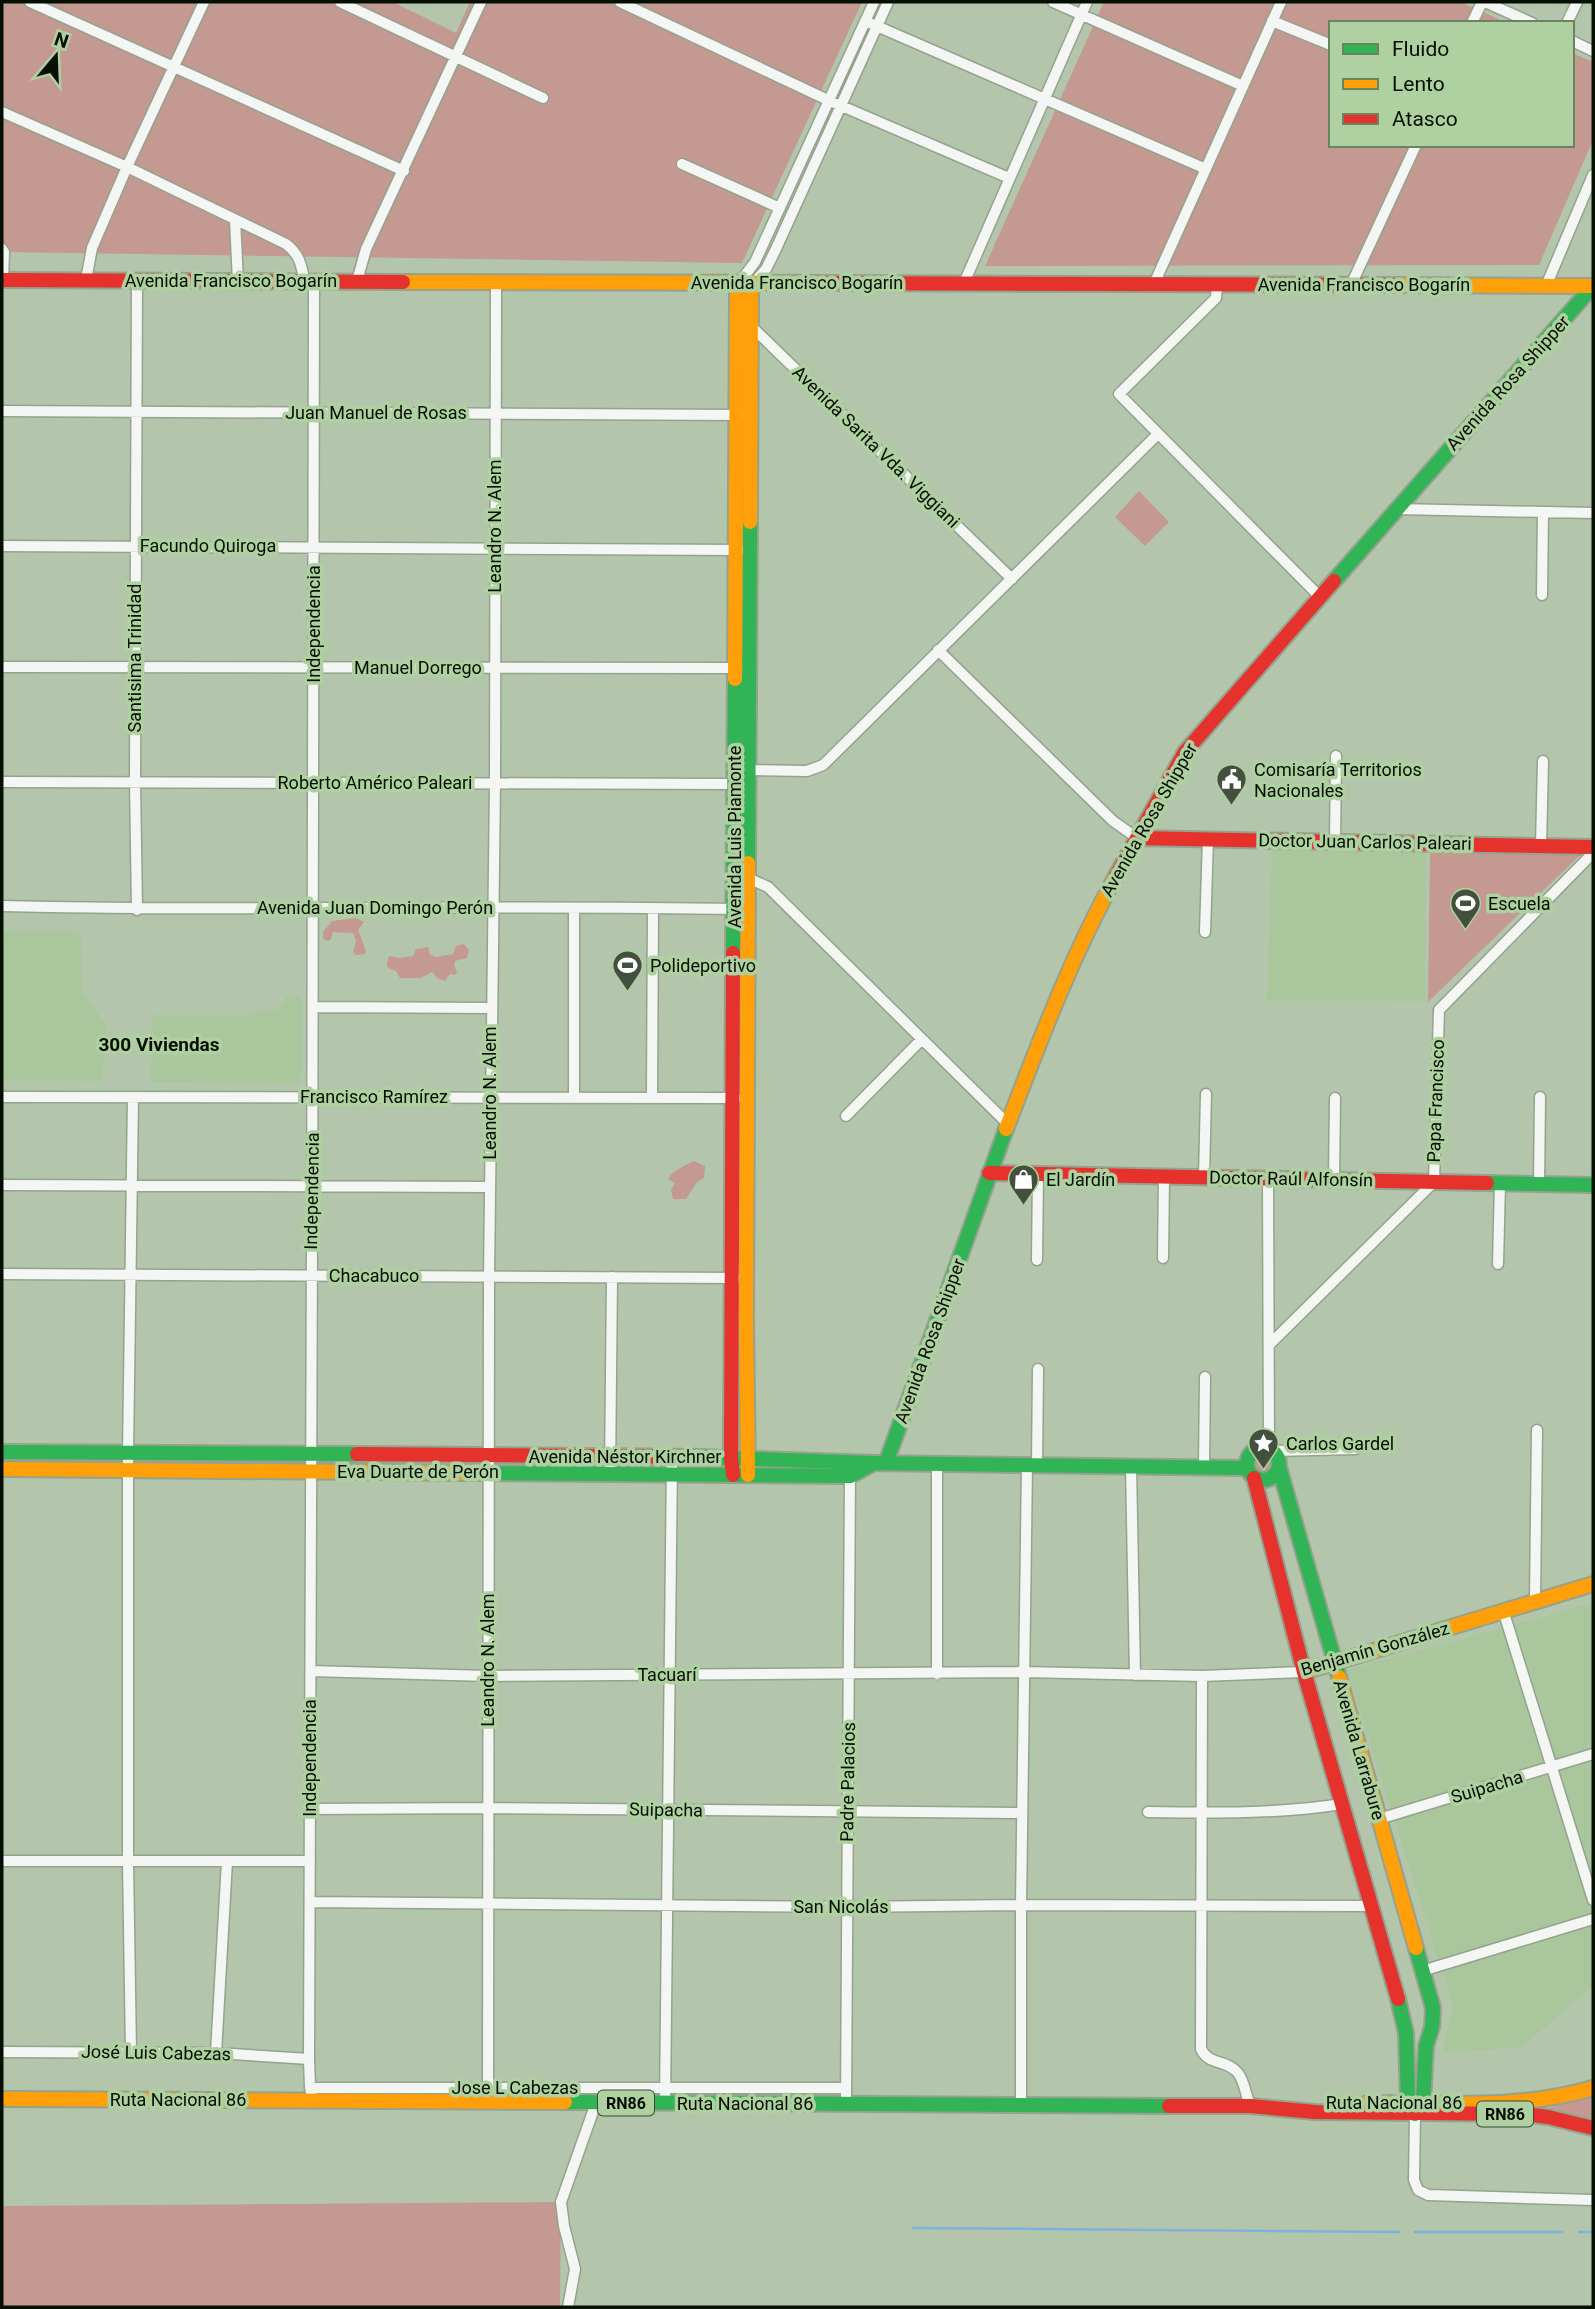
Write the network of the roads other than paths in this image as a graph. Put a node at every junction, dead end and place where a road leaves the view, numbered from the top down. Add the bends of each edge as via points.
1 (30, 2) edge
2 (204, 2) edge
3 (340, 2) edge
4 (481, 2) edge
5 (620, 2) edge
6 (874, 2) edge
7 (888, 2) edge
8 (1053, 2) edge
9 (1087, 2) edge
10 (1483, 2) edge
11 (1577, 2) edge
12 (1277, 3) edge
13 (1082, 14) junction
14 (865, 21) junction
15 (1272, 21) junction
16 (1473, 21) edge
17 (1527, 21) edge
18 (1568, 21) edge
19 (877, 26) junction
20 (1574, 42) edge
21 (1329, 44) edge
22 (1593, 51) edge
23 (456, 57) junction
24 (174, 67) junction
25 (1243, 86) junction
26 (1045, 97) junction
27 (543, 98) dead end
28 (830, 101) junction
29 (841, 106) junction
30 (2, 112) edge
31 (1415, 147) edge
32 (682, 164) dead end
33 (127, 167) junction
34 (1206, 169) junction
35 (404, 171) junction
36 (1593, 175) edge
37 (1009, 178) junction
38 (780, 208) junction
39 (235, 220) junction
40 (2, 249) edge
41 (3, 280) edge
42 (86, 280) junction
43 (137, 280) junction
44 (238, 281) junction
45 (309, 281) junction
46 (358, 281) junction
47 (496, 282) junction
48 (746, 283) junction
49 (964, 283) junction
50 (1154, 284) junction
51 (1217, 284) junction
52 (1351, 285) junction
53 (1546, 286) junction
54 (1593, 286) edge
55 (737, 320) junction
56 (751, 326) junction
57 (2, 411) edge
58 (136, 412) junction
59 (314, 412) junction
60 (496, 413) junction
61 (743, 416) junction
62 (1158, 433) junction
63 (1396, 509) junction
64 (1543, 512) junction
65 (1593, 513) edge
66 (2, 546) edge
67 (136, 546) junction
68 (314, 547) junction
69 (495, 548) junction
70 (743, 550) junction
71 (1012, 579) junction
72 (1542, 595) dead end
73 (1320, 597) junction
74 (938, 650) junction
75 (2, 667) edge
76 (135, 667) junction
77 (314, 667) junction
78 (495, 668) junction
79 (743, 668) junction
80 (1336, 755) dead end
81 (1543, 761) dead end
82 (742, 777) junction
83 (2, 782) edge
84 (135, 782) junction
85 (314, 783) junction
86 (495, 783) junction
87 (1137, 838) junction
88 (1208, 838) junction
89 (1335, 841) junction
90 (1541, 846) junction
91 (1593, 847) edge
92 (1593, 853) edge
93 (741, 877) junction
94 (2, 906) edge
95 (314, 908) junction
96 (492, 908) junction
97 (137, 909) junction
98 (574, 909) junction
99 (653, 909) junction
100 (741, 910) junction
101 (1205, 932) dead end
102 (313, 1007) junction
103 (491, 1008) junction
104 (922, 1039) junction
105 (1206, 1094) dead end
106 (2, 1097) edge
107 (133, 1097) junction
108 (312, 1097) junction
109 (490, 1097) junction
110 (574, 1097) junction
111 (652, 1097) junction
112 (1540, 1097) dead end
113 (1335, 1098) dead end
114 (740, 1099) junction
115 (846, 1116) dead end
116 (1008, 1124) junction
117 (989, 1173) junction
118 (1038, 1174) junction
119 (1164, 1177) junction
120 (1204, 1177) junction
121 (1268, 1179) junction
122 (1334, 1180) junction
123 (1434, 1182) junction
124 (1500, 1183) junction
125 (1539, 1184) junction
126 (2, 1185) edge
127 (1593, 1185) edge
128 (133, 1186) junction
129 (312, 1186) junction
130 (490, 1187) junction
131 (1163, 1258) dead end
132 (1037, 1260) dead end
133 (1499, 1264) dead end
134 (2, 1274) edge
135 (131, 1275) junction
136 (311, 1276) junction
137 (489, 1277) junction
138 (612, 1277) junction
139 (740, 1277) junction
140 (1270, 1344) junction
141 (1038, 1370) dead end
142 (1205, 1377) dead end
143 (1537, 1430) dead end
144 (1271, 1450) junction
145 (1355, 1450) dead end
146 (2, 1452) edge
147 (128, 1454) junction
148 (312, 1455) junction
149 (489, 1456) junction
150 (609, 1457) junction
151 (747, 1457) junction
152 (672, 1458) junction
153 (731, 1458) junction
154 (850, 1461) junction
155 (880, 1463) junction
156 (937, 1464) junction
157 (1032, 1465) junction
158 (1130, 1466) junction
159 (1279, 1467) junction
160 (1204, 1468) junction
161 (2, 1469) edge
162 (128, 1470) junction
163 (312, 1471) junction
164 (489, 1473) junction
165 (1251, 1473) junction
166 (610, 1474) junction
167 (672, 1475) junction
168 (741, 1475) junction
169 (850, 1476) junction
170 (1593, 1584) edge
171 (1535, 1600) junction
172 (1503, 1610) junction
173 (1334, 1663) junction
174 (311, 1671) junction
175 (1024, 1672) junction
176 (1304, 1672) junction
177 (849, 1674) junction
178 (937, 1674) junction
179 (670, 1675) junction
180 (1135, 1675) junction
181 (488, 1676) junction
182 (1202, 1676) junction
183 (1593, 1754) edge
184 (1553, 1767) junction
185 (1342, 1804) junction
186 (488, 1808) junction
187 (310, 1809) junction
188 (669, 1810) junction
189 (848, 1812) junction
190 (1148, 1812) dead end
191 (1022, 1813) junction
192 (1202, 1813) junction
193 (1379, 1819) junction
194 (2, 1861) edge
195 (128, 1861) junction
196 (227, 1861) junction
197 (310, 1861) junction
198 (1593, 1900) edge
199 (310, 1902) junction
200 (487, 1904) junction
201 (668, 1905) junction
202 (1021, 1905) junction
203 (1202, 1906) junction
204 (1371, 1906) junction
205 (847, 1908) junction
206 (1593, 1919) edge
207 (1422, 1971) junction
208 (1406, 2033) junction
209 (1430, 2033) junction
210 (2, 2052) edge
211 (131, 2053) junction
212 (216, 2053) junction
213 (309, 2059) junction
214 (846, 2088) junction
215 (1593, 2088) edge
216 (312, 2094) junction
217 (488, 2095) junction
218 (666, 2096) junction
219 (2, 2099) edge
220 (596, 2103) junction
221 (846, 2104) junction
222 (1021, 2105) junction
223 (1250, 2106) junction
224 (1415, 2106) junction
225 (1593, 2128) edge
226 (1593, 2200) edge
227 (568, 2307) edge

1 - 24 street
2 - 24 street
3 - 23 street
4 - 23 street
5 - 28 street
6 - 14 street
7 - 19 street
8 - 13 street
9 - 13 street
10 - 16 street
10 - 17 street
11 - 18 street
12 - 15 street
13 - 25 street
13 - 26 street
14 - 19 street
14 - 28 street
15 - 21 street
15 - 25 street
19 - 26 street
19 - 29 street
20 - 22 street
23 - 27 street
23 - 35 street
24 - 33 street
24 - 35 street
25 - 34 street
26 - 34 street
26 - 37 street
28 - 29 street
28 - 38 street
29 - 37 street
29 - 48 street via 775,251 765,269
30 - 33 street, Independencia
31 - 52 street
32 - 38 street
33 - 39 street, Independencia
33 - 42 street via 92,248
34 - 50 street
35 - 46 street via 366,249
36 - 53 street
37 - 49 street
38 - 48 street
39 - 44 street
39 - 45 street, Independencia via 293,249
40 - 41 street
41 - 42 street, Avenida Francisco Bogarín
42 - 43 street, Avenida Francisco Bogarín
43 - 44 street, Avenida Francisco Bogarín
43 - 58 street, Santisima Trinidad
44 - 45 street, Avenida Francisco Bogarín
45 - 46 street, Avenida Francisco Bogarín
45 - 59 street, Independencia
46 - 47 street, Avenida Francisco Bogarín
47 - 48 street, Avenida Francisco Bogarín
47 - 60 street, Leandro N. Alem
48 - 49 street, Avenida Francisco Bogarín
48 - 55 street, Avenida Luis Piamonte via 737,294
48 - 56 street, Avenida Luis Piamonte
49 - 50 street, Avenida Francisco Bogarín
50 - 51 street, Avenida Francisco Bogarín
51 - 52 street, Avenida Francisco Bogarín
51 - 62 street via 1216,298 1119,394
52 - 53 street, Avenida Francisco Bogarín
53 - 54 street, Avenida Francisco Bogarín
54 - 63 street, Avenida Rosa Shipper
55 - 56 street, Avenida Sarita Vda. Viggiani
55 - 61 street, Avenida Luis Piamonte
56 - 61 street, Avenida Luis Piamonte
56 - 71 street, Avenida Sarita Vda. Viggiani
57 - 58 street, Juan Manuel de Rosas
58 - 59 street, Juan Manuel de Rosas
58 - 67 street, Santisima Trinidad
59 - 60 street, Juan Manuel de Rosas
59 - 68 street, Independencia
60 - 61 street, Juan Manuel de Rosas
60 - 69 street, Leandro N. Alem
61 - 70 street, Avenida Luis Piamonte
62 - 71 street, Roberto Américo Paleari
62 - 73 street
63 - 64 street
63 - 73 street, Avenida Rosa Shipper
64 - 65 street
64 - 72 street
66 - 67 street, Facundo Quiroga
67 - 68 street, Facundo Quiroga
67 - 76 street, Santisima Trinidad
68 - 69 street, Facundo Quiroga
68 - 77 street, Independencia
69 - 70 street, Facundo Quiroga
69 - 78 street, Leandro N. Alem
70 - 79 street, Avenida Luis Piamonte
71 - 74 street, Roberto Américo Paleari
73 - 87 street, Avenida Rosa Shipper via 1190,745
74 - 82 street, Roberto Américo Paleari via 823,765 807,771
74 - 87 street
75 - 76 street, Manuel Dorrego
76 - 77 street, Manuel Dorrego
76 - 84 street, Santisima Trinidad
77 - 78 street, Manuel Dorrego
77 - 85 street, Independencia
78 - 79 street, Manuel Dorrego
78 - 86 street, Leandro N. Alem
79 - 82 street, Avenida Luis Piamonte
80 - 89 street
81 - 90 street
82 - 86 street, Roberto Américo Paleari
82 - 93 street, Avenida Luis Piamonte
83 - 84 street, Roberto Américo Paleari
84 - 85 street, Roberto Américo Paleari
84 - 97 street, Santisima Trinidad
85 - 86 street, Roberto Américo Paleari
85 - 95 street, Independencia
86 - 96 street, Leandro N. Alem
87 - 88 street, Doctor Juan Carlos Paleari
87 - 116 street, Avenida Rosa Shipper via 1073,960
88 - 89 street, Doctor Juan Carlos Paleari
88 - 101 street
89 - 90 street, Doctor Juan Carlos Paleari
90 - 91 street, Doctor Juan Carlos Paleari
92 - 123 street, Papa Francisco via 1439,1010
93 - 100 street, Avenida Luis Piamonte
93 - 104 street via 768,887
94 - 97 street, Avenida Juan Domingo Perón
95 - 96 street, Avenida Juan Domingo Perón
95 - 97 street, Avenida Juan Domingo Perón
95 - 102 street, Independencia
96 - 98 street, Avenida Juan Domingo Perón
96 - 103 street, Leandro N. Alem
98 - 99 street, Avenida Juan Domingo Perón
98 - 110 street
99 - 100 street, Avenida Juan Domingo Perón
99 - 111 street
100 - 114 street, Avenida Luis Piamonte
102 - 103 street
102 - 108 street, Independencia
103 - 109 street, Leandro N. Alem
104 - 115 street
104 - 116 street
105 - 120 street
106 - 107 street, Francisco Ramírez
107 - 108 street, Francisco Ramírez
107 - 128 street
108 - 109 street, Francisco Ramírez
108 - 129 street, Independencia
109 - 110 street, Francisco Ramírez
109 - 130 street, Leandro N. Alem
110 - 111 street, Francisco Ramírez
111 - 114 street, Francisco Ramírez
112 - 125 street
113 - 122 street
114 - 139 street, Avenida Luis Piamonte
116 - 117 street, Avenida Rosa Shipper
117 - 118 street, Doctor Raúl Alfonsín
117 - 155 street, Avenida Rosa Shipper
118 - 119 street, Doctor Raúl Alfonsín
118 - 132 street
119 - 120 street, Doctor Raúl Alfonsín
119 - 131 street
120 - 121 street, Doctor Raúl Alfonsín
121 - 122 street, Doctor Raúl Alfonsín
121 - 140 street
122 - 123 street, Doctor Raúl Alfonsín
123 - 124 street, Doctor Raúl Alfonsín
123 - 140 street, Papa Francisco
124 - 125 street, Doctor Raúl Alfonsín
124 - 133 street
125 - 127 street, Doctor Raúl Alfonsín
126 - 128 street
128 - 129 street
128 - 135 street
129 - 130 street
129 - 136 street, Independencia
130 - 137 street, Leandro N. Alem
134 - 135 street, Chacabuco
135 - 136 street, Chacabuco
135 - 147 street
136 - 137 street, Chacabuco
136 - 148 street, Independencia
137 - 138 street, Chacabuco
137 - 149 street, Leandro N. Alem
138 - 139 street, Chacabuco
138 - 150 street
139 - 151 street, Avenida Luis Piamonte
139 - 153 street, Avenida Luis Piamonte
140 - 144 street
141 - 157 street
142 - 160 street
143 - 171 street
144 - 145 street
144 - 159 street
144 - 165 street via 1260,1448 1251,1453
146 - 147 street, Avenida Néstor Kirchner
147 - 148 street, Avenida Néstor Kirchner
147 - 162 street
148 - 149 street, Avenida Néstor Kirchner
148 - 163 street, Independencia
149 - 150 street, Avenida Néstor Kirchner
149 - 164 street, Leandro N. Alem
150 - 152 street, Avenida Néstor Kirchner
150 - 166 street
151 - 153 street, Avenida Néstor Kirchner
151 - 154 street, Avenida Néstor Kirchner
151 - 168 street, Avenida Luis Piamonte
152 - 153 street, Avenida Néstor Kirchner
152 - 167 street
153 - 168 street, Avenida Luis Piamonte
154 - 155 street, Avenida Néstor Kirchner
154 - 169 street, Padre Palacios
155 - 156 street, Avenida Néstor Kirchner
155 - 169 street, Eva Duarte de Perón
156 - 157 street, Avenida Néstor Kirchner
156 - 178 street
157 - 158 street, Avenida Néstor Kirchner
157 - 175 street
158 - 160 street, Avenida Néstor Kirchner
158 - 180 street
159 - 165 street via 1264,1481
159 - 173 street, Avenida Larrabure
160 - 165 street, Avenida Néstor Kirchner
161 - 162 street, Eva Duarte de Perón
162 - 163 street, Eva Duarte de Perón
162 - 195 street
163 - 164 street, Eva Duarte de Perón
163 - 174 street, Independencia
164 - 166 street, Eva Duarte de Perón
164 - 181 street, Leandro N. Alem
165 - 176 street, Avenida Larrabure
166 - 167 street, Eva Duarte de Perón
167 - 168 street, Eva Duarte de Perón
167 - 179 street
168 - 169 street, Eva Duarte de Perón
169 - 177 street, Padre Palacios
170 - 171 street, Benjamín González
171 - 172 street, Benjamín González
172 - 173 street, Benjamín González
172 - 184 street
173 - 176 street, Benjamín González
173 - 193 street, Avenida Larrabure
174 - 181 street, Tacuarí
174 - 187 street, Independencia
175 - 178 street, Tacuarí
175 - 180 street, Benjamín González
175 - 191 street
176 - 182 street, Benjamín González
176 - 185 street, Avenida Larrabure
177 - 178 street, Tacuarí
177 - 179 street, Tacuarí
177 - 189 street, Padre Palacios
179 - 181 street, Tacuarí
179 - 188 street
180 - 182 street, Benjamín González
181 - 186 street, Leandro N. Alem
182 - 192 street
183 - 184 street, Suipacha
184 - 193 street, Suipacha
184 - 198 street
185 - 192 street
185 - 204 street, Avenida Larrabure
186 - 187 street, Suipacha
186 - 188 street, Suipacha
186 - 200 street, Leandro N. Alem
187 - 197 street, Independencia
188 - 189 street, Suipacha
188 - 201 street
189 - 191 street, Suipacha
189 - 205 street, Padre Palacios
190 - 192 street
191 - 202 street
192 - 203 street
193 - 207 street, Avenida Larrabure
194 - 195 street
195 - 196 street
195 - 211 street
196 - 197 street
196 - 212 street
197 - 199 street, Independencia
199 - 200 street, San Nicolás
199 - 213 street, Independencia
200 - 201 street, San Nicolás
200 - 217 street, Leandro N. Alem
201 - 205 street, San Nicolás
201 - 218 street
202 - 203 street, San Nicolás
202 - 205 street, San Nicolás
202 - 222 street
203 - 204 street, San Nicolás
203 - 223 street via 1201,2049 1211,2061 1237,2072
204 - 208 street, Avenida Larrabure
205 - 214 street, Padre Palacios
206 - 207 street
207 - 209 street, Avenida Larrabure via 1434,2016
208 - 209 street
208 - 224 street, Avenida Larrabure
209 - 224 street, Avenida Larrabure
210 - 211 street, José Luis Cabezas
211 - 212 street, José Luis Cabezas
212 - 213 street, José Luis Cabezas
213 - 216 street, Independencia
214 - 218 street, Jose L Cabezas
214 - 221 street, Padre Palacios
215 - 224 street, Ruta Nacional 86 / RN86 via 1554,2100
216 - 217 street, Ruta Nacional 86 / RN86
216 - 219 street, Ruta Nacional 86 / RN86
217 - 218 street, Jose L Cabezas
217 - 220 street, Ruta Nacional 86 / RN86
218 - 220 street, Ruta Nacional 86 / RN86
218 - 221 street, Ruta Nacional 86 / RN86
220 - 227 street via 561,2202 575,2269
221 - 222 street, Ruta Nacional 86 / RN86
222 - 223 street, Ruta Nacional 86 / RN86
223 - 224 street, Ruta Nacional 86 / RN86 via 1315,2112
224 - 225 street, Ruta Nacional 86 / RN86 via 1525,2114
224 - 226 street via 1414,2180 1418,2190 1428,2195

